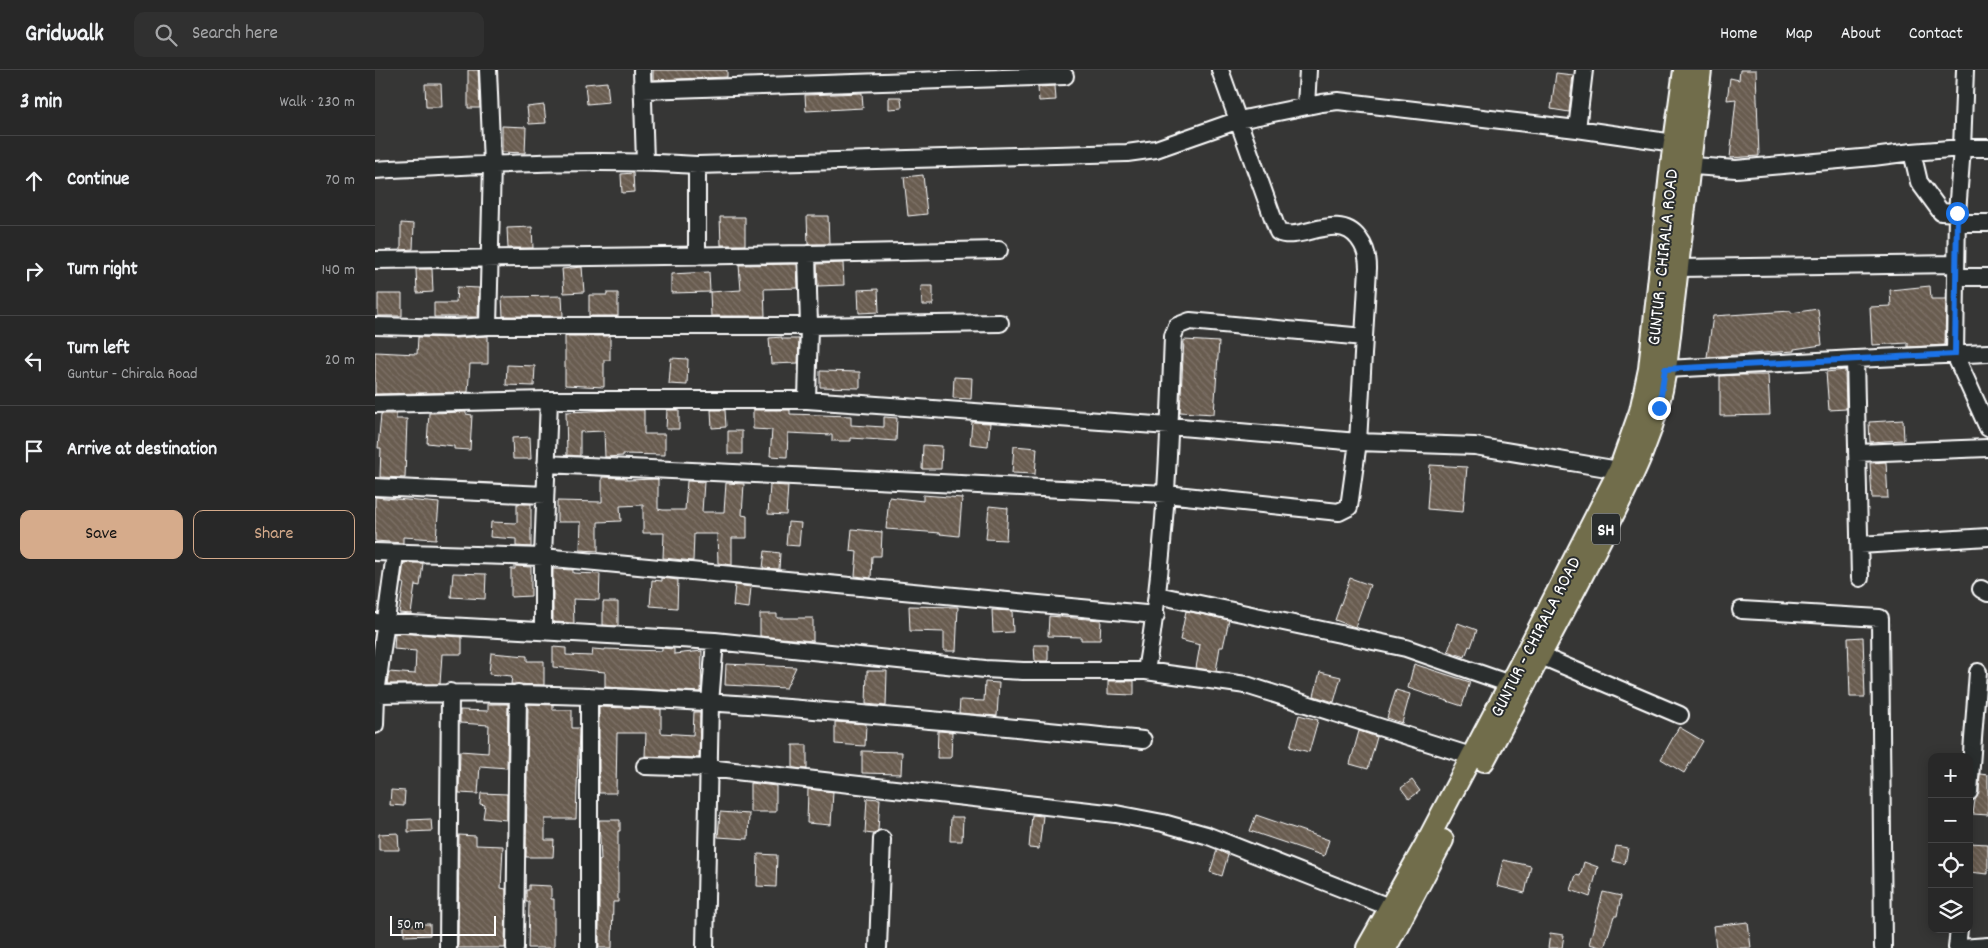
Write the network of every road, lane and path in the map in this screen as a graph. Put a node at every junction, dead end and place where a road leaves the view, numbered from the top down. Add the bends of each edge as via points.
1 (488, 70) edge
2 (642, 70) edge
3 (1220, 70) edge
4 (1308, 70) edge
5 (1584, 70) edge
6 (1684, 70) edge
7 (1701, 70) edge
8 (1965, 70) edge
9 (1065, 76) dead end
10 (643, 90) junction
11 (1306, 106) junction
12 (1239, 120) junction
13 (1577, 129) junction
14 (1674, 143) junction
15 (1962, 148) junction
16 (1988, 148) edge
17 (1912, 152) junction
18 (645, 162) junction
19 (491, 164) junction
20 (697, 165) junction
21 (1680, 165) junction
22 (375, 170) edge
23 (1958, 218) junction
24 (1988, 223) edge
25 (999, 250) dead end
26 (807, 254) junction
27 (697, 256) junction
28 (491, 259) junction
29 (375, 260) edge
30 (1678, 268) junction
31 (1956, 271) junction
32 (1988, 277) edge
33 (999, 324) dead end
34 (375, 326) edge
35 (488, 326) junction
36 (809, 326) junction
37 (1364, 337) junction
38 (1988, 353) edge
39 (1955, 354) junction
40 (1855, 359) junction
41 (1665, 369) junction
42 (549, 400) junction
43 (807, 400) junction
44 (375, 404) edge
45 (1169, 426) junction
46 (1988, 428) edge
47 (1358, 442) junction
48 (1988, 448) edge
49 (1857, 453) junction
50 (546, 464) junction
51 (1619, 470) junction
52 (375, 487) edge
53 (1166, 494) junction
54 (545, 496) junction
55 (1988, 538) edge
56 (1860, 545) junction
57 (375, 552) edge
58 (395, 554) junction
59 (543, 557) junction
60 (1860, 578) dead end
61 (1157, 595) junction
62 (1741, 610) dead end
63 (1156, 615) junction
64 (380, 622) edge
65 (543, 630) junction
66 (715, 641) junction
67 (1541, 656) junction
68 (1147, 671) junction
69 (1979, 672) dead end
70 (1510, 684) junction
71 (449, 692) junction
72 (518, 693) junction
73 (589, 696) junction
74 (376, 699) edge
75 (710, 703) junction
76 (1680, 715) dead end
77 (375, 725) edge
78 (1143, 740) dead end
79 (1972, 753) edge
80 (1471, 756) junction
81 (645, 766) dead end
82 (708, 768) junction
83 (882, 839) dead end
84 (1389, 907) junction
85 (1959, 933) edge
86 (1988, 946) edge
87 (448, 948) edge
88 (515, 948) edge
89 (589, 948) edge
90 (705, 948) edge
91 (878, 948) edge
92 (1367, 948) edge
93 (1386, 948) edge
94 (1883, 948) edge
95 (1959, 948) edge

1 - 19 street
2 - 10 street
3 - 12 street
4 - 11 street
5 - 13 street
6 - 14 main road, GUNTUR - CHIRALA ROAD / SH
7 - 21 main road, GUNTUR - CHIRALA ROAD / SH
8 - 15 street
9 - 10 street
10 - 18 street
11 - 12 street
11 - 13 street via 1330,101 1368,103
12 - 20 street via 1156,149 1127,153
12 - 37 street via 1278,232 1289,234 1347,228 1364,246 1368,258
13 - 14 street
14 - 21 main road, GUNTUR - CHIRALA ROAD / SH
15 - 16 street
15 - 17 street
15 - 23 street
17 - 21 street via 1736,169
17 - 23 street via 1919,182 1941,212
18 - 19 street
18 - 20 street
19 - 22 street
19 - 28 street
20 - 27 street
21 - 30 main road, GUNTUR - CHIRALA ROAD / SH
21 - 51 main road, GUNTUR - CHIRALA ROAD / SH via 1649,369 1639,412
23 - 24 street
23 - 31 street
25 - 26 street
26 - 27 street
26 - 36 street
27 - 28 street
28 - 29 street
28 - 35 street
30 - 31 street
30 - 41 main road, GUNTUR - CHIRALA ROAD / SH
31 - 32 street
31 - 39 street
33 - 36 street
34 - 35 street
35 - 36 street
36 - 43 street
37 - 45 street via 1183,322 1177,326 1173,336
37 - 47 street
38 - 39 street
39 - 40 street
39 - 46 street
40 - 41 street
40 - 49 street
41 - 67 main road, GUNTUR - CHIRALA ROAD / SH via 1659,408 1641,460
42 - 43 street
42 - 44 street
42 - 50 street
43 - 45 street
45 - 47 street
45 - 53 street
47 - 51 street via 1475,446
47 - 53 street via 1349,507 1339,512
48 - 49 street
49 - 56 street
50 - 53 street
50 - 54 street
51 - 70 main road, GUNTUR - CHIRALA ROAD / SH
52 - 54 street
53 - 61 street
54 - 59 street
55 - 56 street
56 - 60 street
57 - 58 street
58 - 59 street
58 - 64 street
59 - 63 street
59 - 65 street
61 - 63 street
61 - 70 street via 1406,648
62 - 94 street via 1880,618
63 - 68 street
64 - 65 street
64 - 74 street
65 - 66 street
66 - 68 street via 985,669
66 - 75 street
67 - 76 street
67 - 93 main road, GUNTUR - CHIRALA ROAD / SH
68 - 80 street via 1246,685
69 - 79 street
70 - 80 main road, GUNTUR - CHIRALA ROAD / SH
71 - 72 street
71 - 74 street
71 - 87 street
72 - 73 street
72 - 88 street
73 - 75 street
73 - 89 street
74 - 77 street
75 - 78 street
75 - 82 street
80 - 84 main road, GUNTUR - CHIRALA ROAD / SH
81 - 82 street
82 - 84 street via 1116,814 1163,823 1206,835
82 - 90 street
83 - 91 street
84 - 92 main road, GUNTUR - CHIRALA ROAD / SH
85 - 95 street
86 - 95 street

